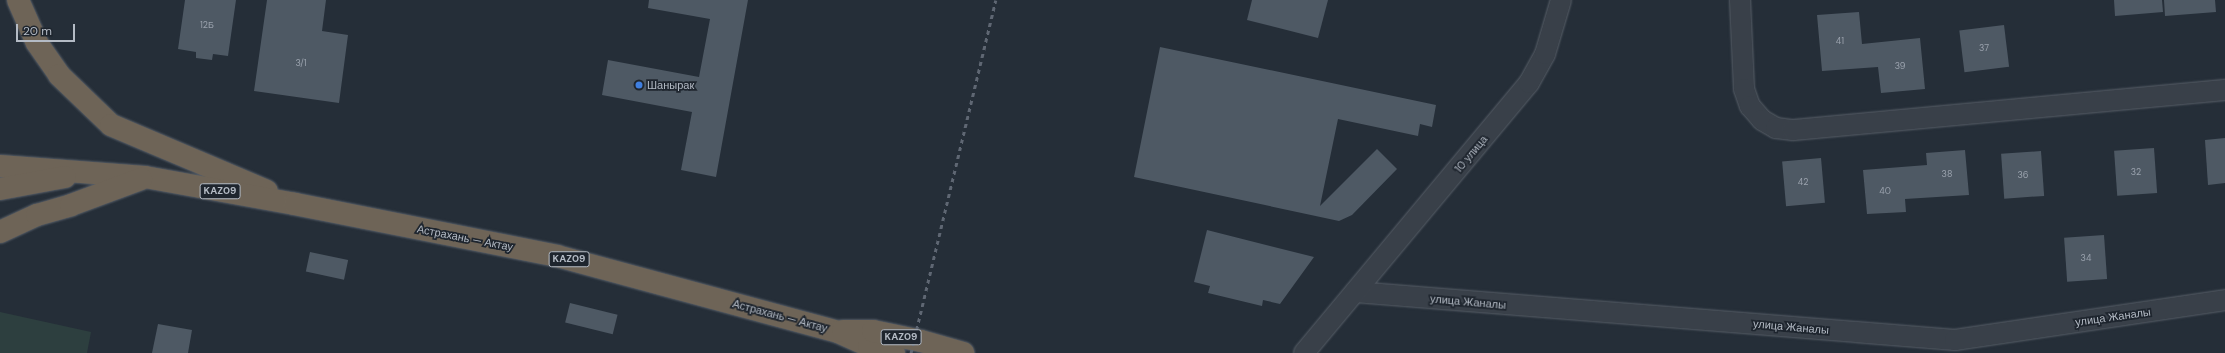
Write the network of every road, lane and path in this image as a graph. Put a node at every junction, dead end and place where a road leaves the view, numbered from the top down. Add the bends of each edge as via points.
1 (18, 0) edge
2 (1561, 0) edge
3 (1740, 0) edge
4 (2225, 90) edge
5 (0, 166) edge
6 (87, 172) junction
7 (146, 178) junction
8 (0, 190) edge
9 (295, 204) junction
10 (0, 232) edge
11 (1355, 292) junction
12 (2225, 300) edge
13 (838, 332) junction
14 (894, 353) edge
15 (963, 353) edge
16 (1304, 353) edge

1 - 9 highway via 37,43 59,75 111,125
2 - 11 street, 10 улица via 1545,54 1529,83
3 - 4 street via 1744,89 1750,106 1762,120 1776,128 1793,130
5 - 6 highway, Астрахань — Актау / KAZ09
6 - 7 highway, Астрахань — Актау / KAZ09
6 - 8 highway, Астрахань — Актау / KAZ09
7 - 9 highway, Астрахань — Актау / KAZ09
7 - 10 highway via 36,215
9 - 13 highway, Астрахань — Актау / KAZ09 via 557,256
11 - 12 street, улица Жаналы via 1955,340
11 - 16 street, 10 улица
13 - 14 highway, Астрахань — Актау / KAZ09
13 - 15 highway, Астрахань — Актау / KAZ09 via 874,331

